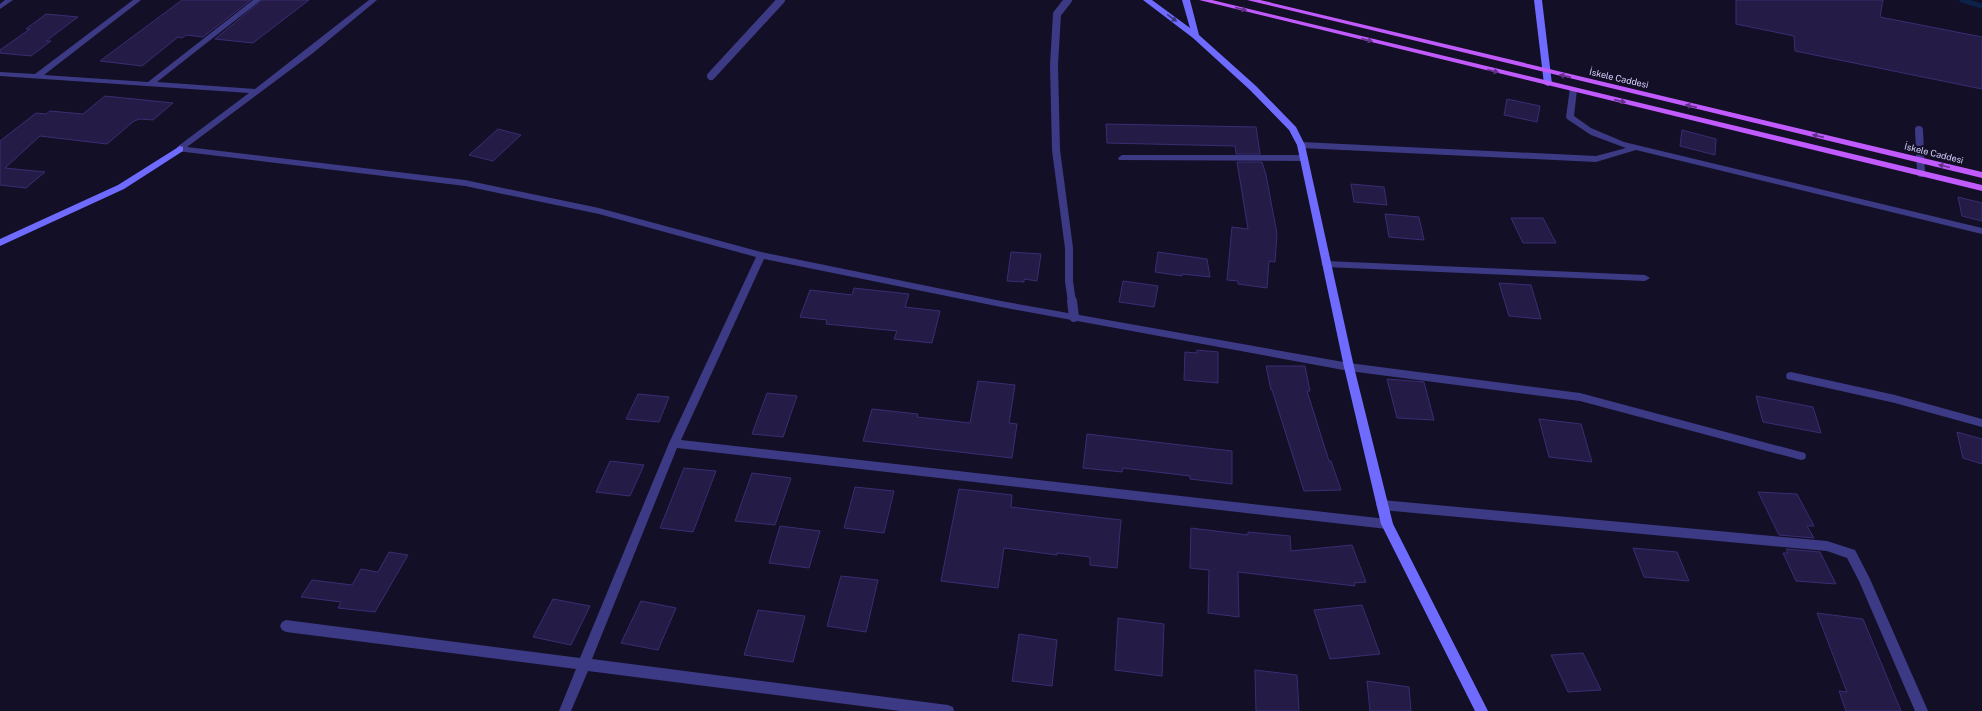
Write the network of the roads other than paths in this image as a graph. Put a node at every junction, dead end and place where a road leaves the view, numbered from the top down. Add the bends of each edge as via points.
1 (9, 0) edge
2 (137, 0) edge
3 (257, 0) edge
4 (373, 0) edge
5 (781, 0) edge
6 (1068, 0) edge
7 (1147, 0) edge
8 (1186, 0) edge
9 (1203, 0) edge
10 (1251, 0) edge
11 (1538, 0) edge
12 (0, 6) edge
13 (1196, 36) junction
14 (1545, 71) junction
15 (0, 74) edge
16 (711, 76) dead end
17 (36, 77) junction
18 (150, 84) junction
19 (1548, 84) junction
20 (1574, 90) junction
21 (256, 91) junction
22 (1919, 130) dead end
23 (1301, 145) junction
24 (1636, 147) junction
25 (180, 149) junction
26 (1122, 158) dead end
27 (1304, 158) junction
28 (1920, 160) junction
29 (1921, 173) junction
30 (1982, 175) edge
31 (1982, 188) edge
32 (1982, 230) edge
33 (0, 244) edge
34 (761, 255) junction
35 (1326, 264) junction
36 (1645, 278) dead end
37 (1074, 317) junction
38 (1349, 367) junction
39 (1791, 376) dead end
40 (1982, 423) edge
41 (674, 443) junction
42 (1801, 456) dead end
43 (1382, 505) junction
44 (1387, 524) junction
45 (286, 626) dead end
46 (582, 665) junction
47 (564, 711) edge
48 (948, 711) edge
49 (1482, 711) edge
50 (1922, 711) edge

1 - 12 street
2 - 17 street
3 - 18 street
4 - 21 street via 310,52
5 - 16 lane
6 - 37 lane via 1057,14 1054,65 1056,150
7 -> 13 street
8 - 13 street
9 -> 19 main road
10 - 14 main road, İskele Caddesi
11 - 14 street
13 - 23 street via 1293,129
14 - 19 street
28 -> 14 main road, İskele Caddesi
15 - 17 street
17 - 18 street
18 - 21 street
19 - 20 main road
20 - 24 street via 1570,117 1580,127
20 -> 29 main road
21 - 25 street
22 - 28 lane
23 - 24 street via 1596,159
23 - 27 street
24 - 32 street
25 - 33 street via 121,187
25 - 34 street via 465,183 599,211
26 - 27 street
27 - 35 street
28 - 29 lane
30 -> 28 main road, İskele Caddesi
29 - 31 main road
34 - 37 street
34 - 41 street
35 - 36 street
35 - 38 street
37 - 38 street
38 - 42 street via 1580,397
38 - 43 street
39 - 40 street via 1895,399
41 - 44 street
41 - 46 street
43 - 44 street
43 - 50 street via 1827,546 1851,554
44 - 49 street
45 - 46 street
46 - 47 street
46 - 48 street

